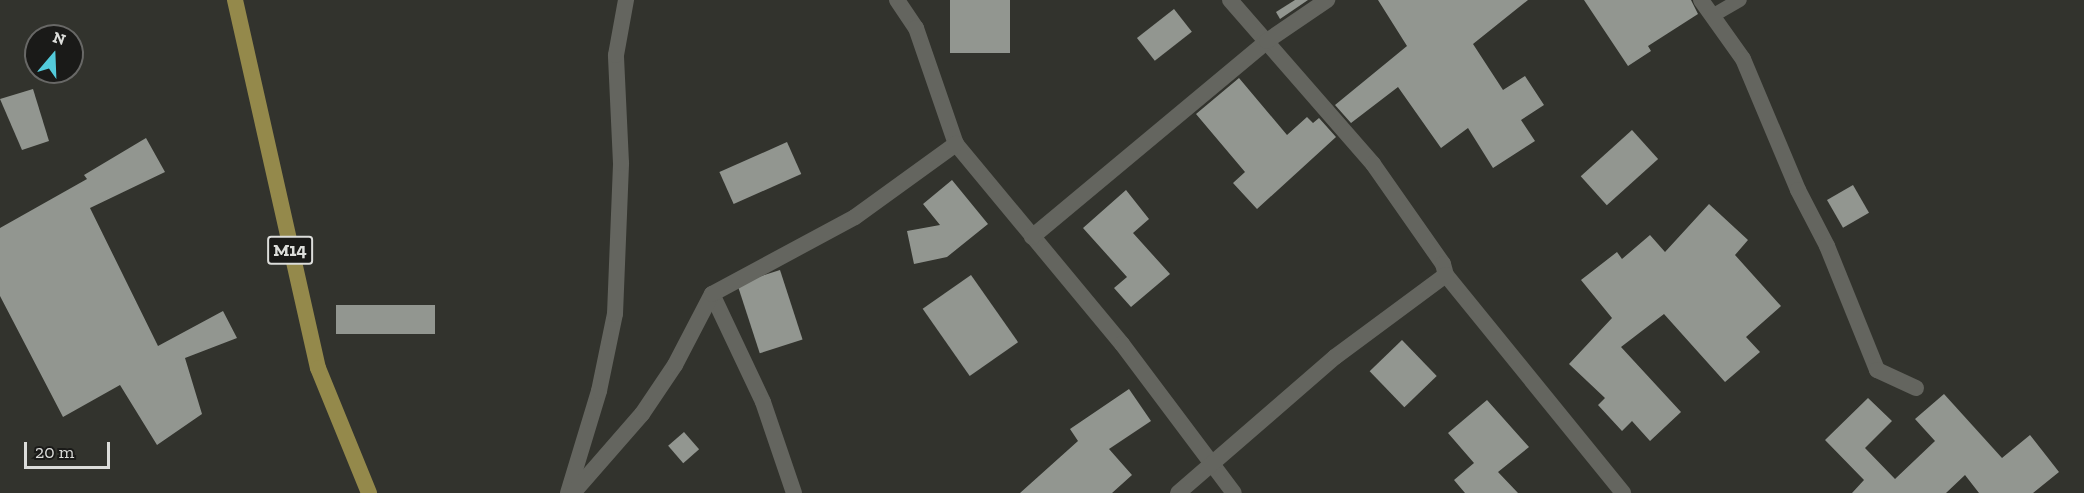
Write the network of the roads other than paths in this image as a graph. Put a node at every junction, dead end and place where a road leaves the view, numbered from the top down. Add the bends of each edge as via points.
1 (235, 0) edge
2 (626, 0) edge
3 (897, 0) edge
4 (1230, 0) edge
5 (1327, 0) edge
6 (1701, 0) edge
7 (1740, 0) edge
8 (1712, 16) junction
9 (1267, 41) junction
10 (956, 144) junction
11 (1032, 237) junction
12 (1446, 275) junction
13 (712, 294) junction
14 (1916, 388) dead end
15 (1212, 465) junction
16 (369, 493) edge
17 (568, 493) edge
18 (573, 493) edge
19 (794, 493) edge
20 (1178, 493) edge
21 (1234, 493) edge
22 (1623, 493) edge

1 - 16 main road, M14 via 318,368
2 - 17 street via 616,55 621,163 615,314 599,391
3 - 10 street via 916,28
4 - 9 street
5 - 9 street
6 - 8 street
7 - 8 lane
8 - 14 street via 1743,59 1798,190 1827,246 1877,370
9 - 11 street
9 - 12 street via 1373,164 1443,264
10 - 11 street
10 - 13 street via 855,217
11 - 15 street via 1122,344
12 - 15 street via 1335,357
12 - 22 street
13 - 18 street via 675,365 642,414
13 - 19 street via 764,402
15 - 20 street
15 - 21 street

